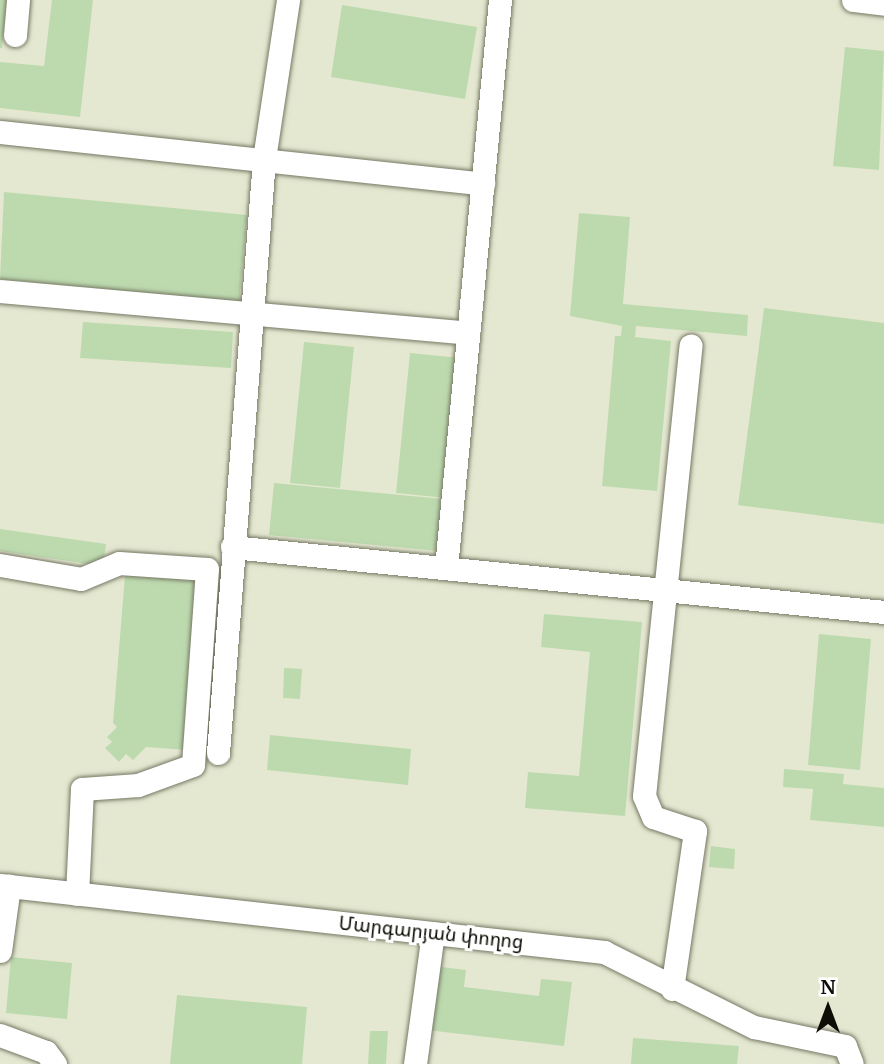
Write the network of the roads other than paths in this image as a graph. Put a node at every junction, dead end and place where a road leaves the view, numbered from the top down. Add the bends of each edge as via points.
1 (18, 0) edge
2 (288, 0) edge
3 (500, 0) edge
4 (853, 0) edge
5 (884, 4) edge
6 (15, 35) dead end
7 (0, 132) edge
8 (264, 159) junction
9 (483, 184) junction
10 (0, 291) edge
11 (251, 315) junction
12 (468, 333) junction
13 (691, 345) dead end
14 (232, 548) junction
15 (0, 565) edge
16 (446, 569) junction
17 (665, 589) junction
18 (884, 612) edge
19 (218, 753) dead end
20 (5, 886) edge
21 (77, 894) junction
22 (433, 933) junction
23 (0, 951) edge
24 (672, 989) junction
25 (0, 1035) edge
26 (848, 1055) edge
27 (55, 1064) edge
28 (415, 1064) edge

1 - 6 street
2 - 8 street
3 - 9 street
4 - 5 street
7 - 8 street
8 - 9 street
8 - 11 street
9 - 12 street
10 - 11 street
11 - 12 street
11 - 14 street
12 - 16 street
13 - 17 street
14 - 16 street
14 - 19 street
15 - 21 street via 81,579 119,564 207,569 193,765 138,785 82,789
16 - 17 street
17 - 18 street
17 - 24 street via 644,796 653,817 695,831
20 - 21 street, Մարգարյան փողոց
20 - 23 street
21 - 22 street, Մարգարյան փողոց
22 - 24 street, Մարգարյան փողոց via 604,952
22 - 28 street
24 - 26 street, Մարգարյան փողոց via 754,1027
25 - 27 street via 46,1052

